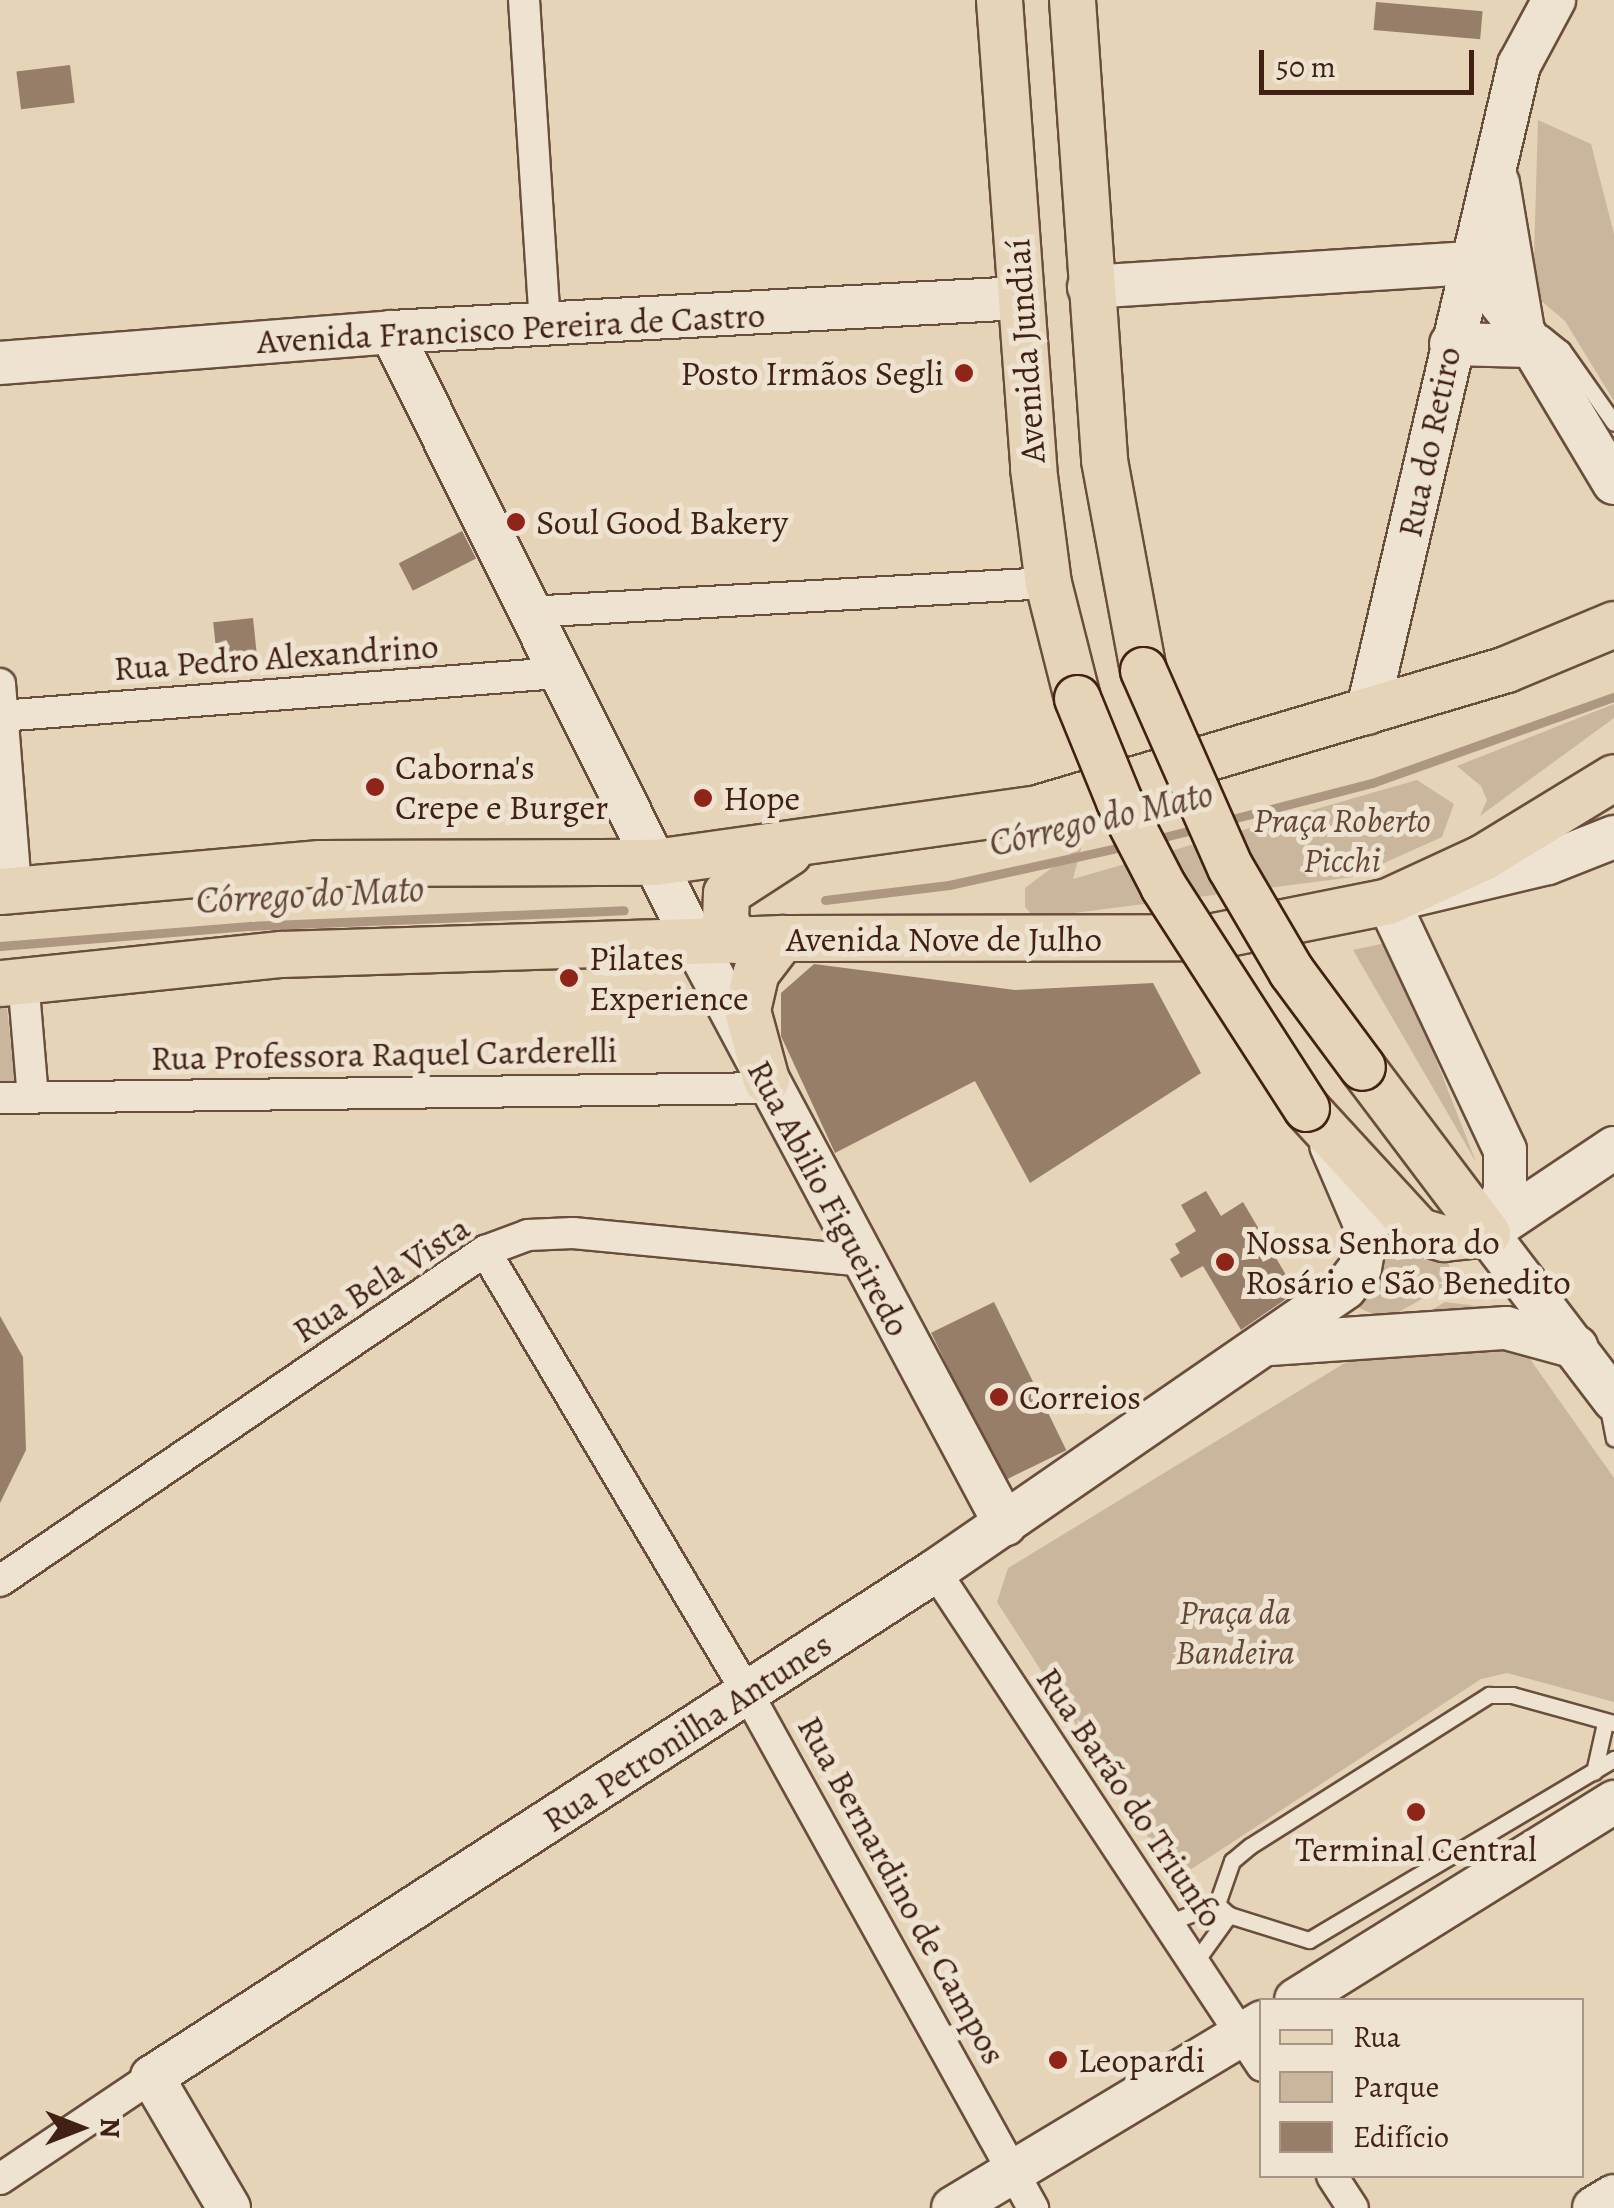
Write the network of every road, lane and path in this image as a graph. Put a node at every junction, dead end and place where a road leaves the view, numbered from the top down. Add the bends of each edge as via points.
1 (524, 0) edge
2 (998, 0) edge
3 (1072, 0) edge
4 (1532, 0) edge
5 (1554, 0) edge
6 (1519, 65) junction
7 (1496, 172) junction
8 (1470, 263) junction
9 (1089, 287) junction
10 (1022, 298) junction
11 (545, 325) junction
12 (392, 332) junction
13 (1527, 338) junction
14 (1451, 344) junction
15 (0, 363) edge
16 (1614, 423) edge
17 (1614, 484) edge
18 (1048, 583) junction
19 (528, 612) junction
20 (1614, 624) edge
21 (558, 672) junction
22 (0, 684) edge
23 (1366, 713) junction
24 (1, 716) edge
25 (1606, 781) edge
26 (1614, 838) edge
27 (808, 842) junction
28 (655, 862) junction
29 (8, 890) edge
30 (1388, 901) junction
31 (782, 938) junction
32 (716, 941) junction
33 (12, 981) edge
34 (768, 1084) junction
35 (34, 1097) junction
36 (0, 1098) edge
37 (1316, 1122) junction
38 (1614, 1148) edge
39 (1486, 1233) junction
40 (485, 1252) junction
41 (863, 1261) junction
42 (1270, 1344) junction
43 (1576, 1347) junction
44 (1609, 1393) edge
45 (1614, 1438) edge
46 (1005, 1524) junction
47 (935, 1570) junction
48 (0, 1580) edge
49 (748, 1694) junction
50 (1610, 1723) edge
51 (1614, 1758) edge
52 (1604, 1787) edge
53 (1223, 1909) junction
54 (1168, 1923) junction
55 (1196, 1962) junction
56 (1299, 1998) edge
57 (1254, 2040) edge
58 (152, 2077) junction
59 (1014, 2170) junction
60 (1333, 2178) edge
61 (0, 2179) edge
62 (1614, 2196) edge
63 (229, 2208) edge
64 (953, 2208) edge
65 (1033, 2208) edge
66 (1353, 2208) edge
67 (1594, 2208) edge

1 - 11 street
2 - 10 main road, Avenida Jundiaí
3 - 9 main road, Avenida Jundiaí
4 - 6 street
5 - 6 street, Rua do Retiro
6 - 7 street, Rua do Retiro
7 - 8 street, Rua do Retiro
7 - 13 street, Rua do Retiro
8 - 9 street
8 - 13 street
8 - 14 street, Rua do Retiro
9 - 39 main road, Avenida Jundiaí, bridge via 1104,460 1143,670 1230,867 1291,972
10 - 11 street, Avenida Francisco Pereira de Castro
10 - 18 main road, Avenida Jundiaí
11 - 12 street, Avenida Francisco Pereira de Castro
12 - 15 street, Avenida Francisco Pereira de Castro
12 - 19 street, Rua Abilio Figueiredo
13 - 14 street
13 - 16 lane via 1543,333 1562,349
13 - 17 street
14 - 23 street, Rua do Retiro
18 - 19 street
18 - 37 main road, Avenida Jundiaí, bridge via 1078,698 1163,886
19 - 21 street, Rua Abilio Figueiredo
20 - 23 main road via 1506,669
21 - 24 street, Rua Pedro Alexandrino
21 - 28 street, Rua Abilio Figueiredo
22 - 24 street
23 - 27 main road via 1037,808
24 - 29 street
25 - 30 main road, Avenida Nove de Julho
26 - 30 street via 1548,863
27 - 28 main road
27 - 32 main road via 726,893
28 - 29 main road via 320,863
28 - 32 street, Rua Abilio Figueiredo
30 - 31 main road, Avenida Nove de Julho via 1208,937
30 - 39 street via 1505,1150 1505,1190
31 - 32 main road, Avenida Nove de Julho
31 - 34 main road via 756,972 748,1010
32 - 33 main road, Avenida Nove de Julho via 281,954
32 - 34 street, Rua Abilio Figueiredo
33 - 35 street
34 - 35 street, Rua Professora Raquel Carderelli
34 - 41 street, Rua Abilio Figueiredo
35 - 36 street, Rua Professora Raquel Carderelli
37 - 39 main road, Avenida Jundiaí via 1419,1231 1444,1238
37 - 42 street, Rua Petronilha Antunes via 1361,1206 1367,1248 1345,1288
38 - 39 street
39 - 43 street
40 - 41 street, Rua Bela Vista via 528,1235 574,1233
40 - 48 street, Rua Bela Vista
40 - 49 street, Rua Bernardino de Campos
41 - 46 street, Rua Abilio Figueiredo
42 - 43 street via 1506,1328
42 - 46 street, Rua Petronilha Antunes
43 - 44 street
44 - 45 lane
46 - 47 street, Rua Petronilha Antunes
47 - 49 street, Rua Petronilha Antunes
47 - 54 street, Rua Barão do Triunfo
49 - 58 street, Rua Petronilha Antunes
49 - 59 street, Rua Bernardino de Campos
50 - 52 lane
50 - 53 lane via 1512,1694 1490,1695 1250,1846 1232,1861
51 - 52 lane
52 - 53 lane via 1309,1940
52 - 56 street
53 - 54 lane
53 - 55 lane
54 - 55 street, Rua Barão do Triunfo
55 - 57 street, Rua Barão do Triunfo
57 - 59 street
58 - 61 street, Rua Petronilha Antunes
58 - 63 street
59 - 64 street
59 - 65 street, Rua Bernardino de Campos
60 - 66 street
62 - 67 street

